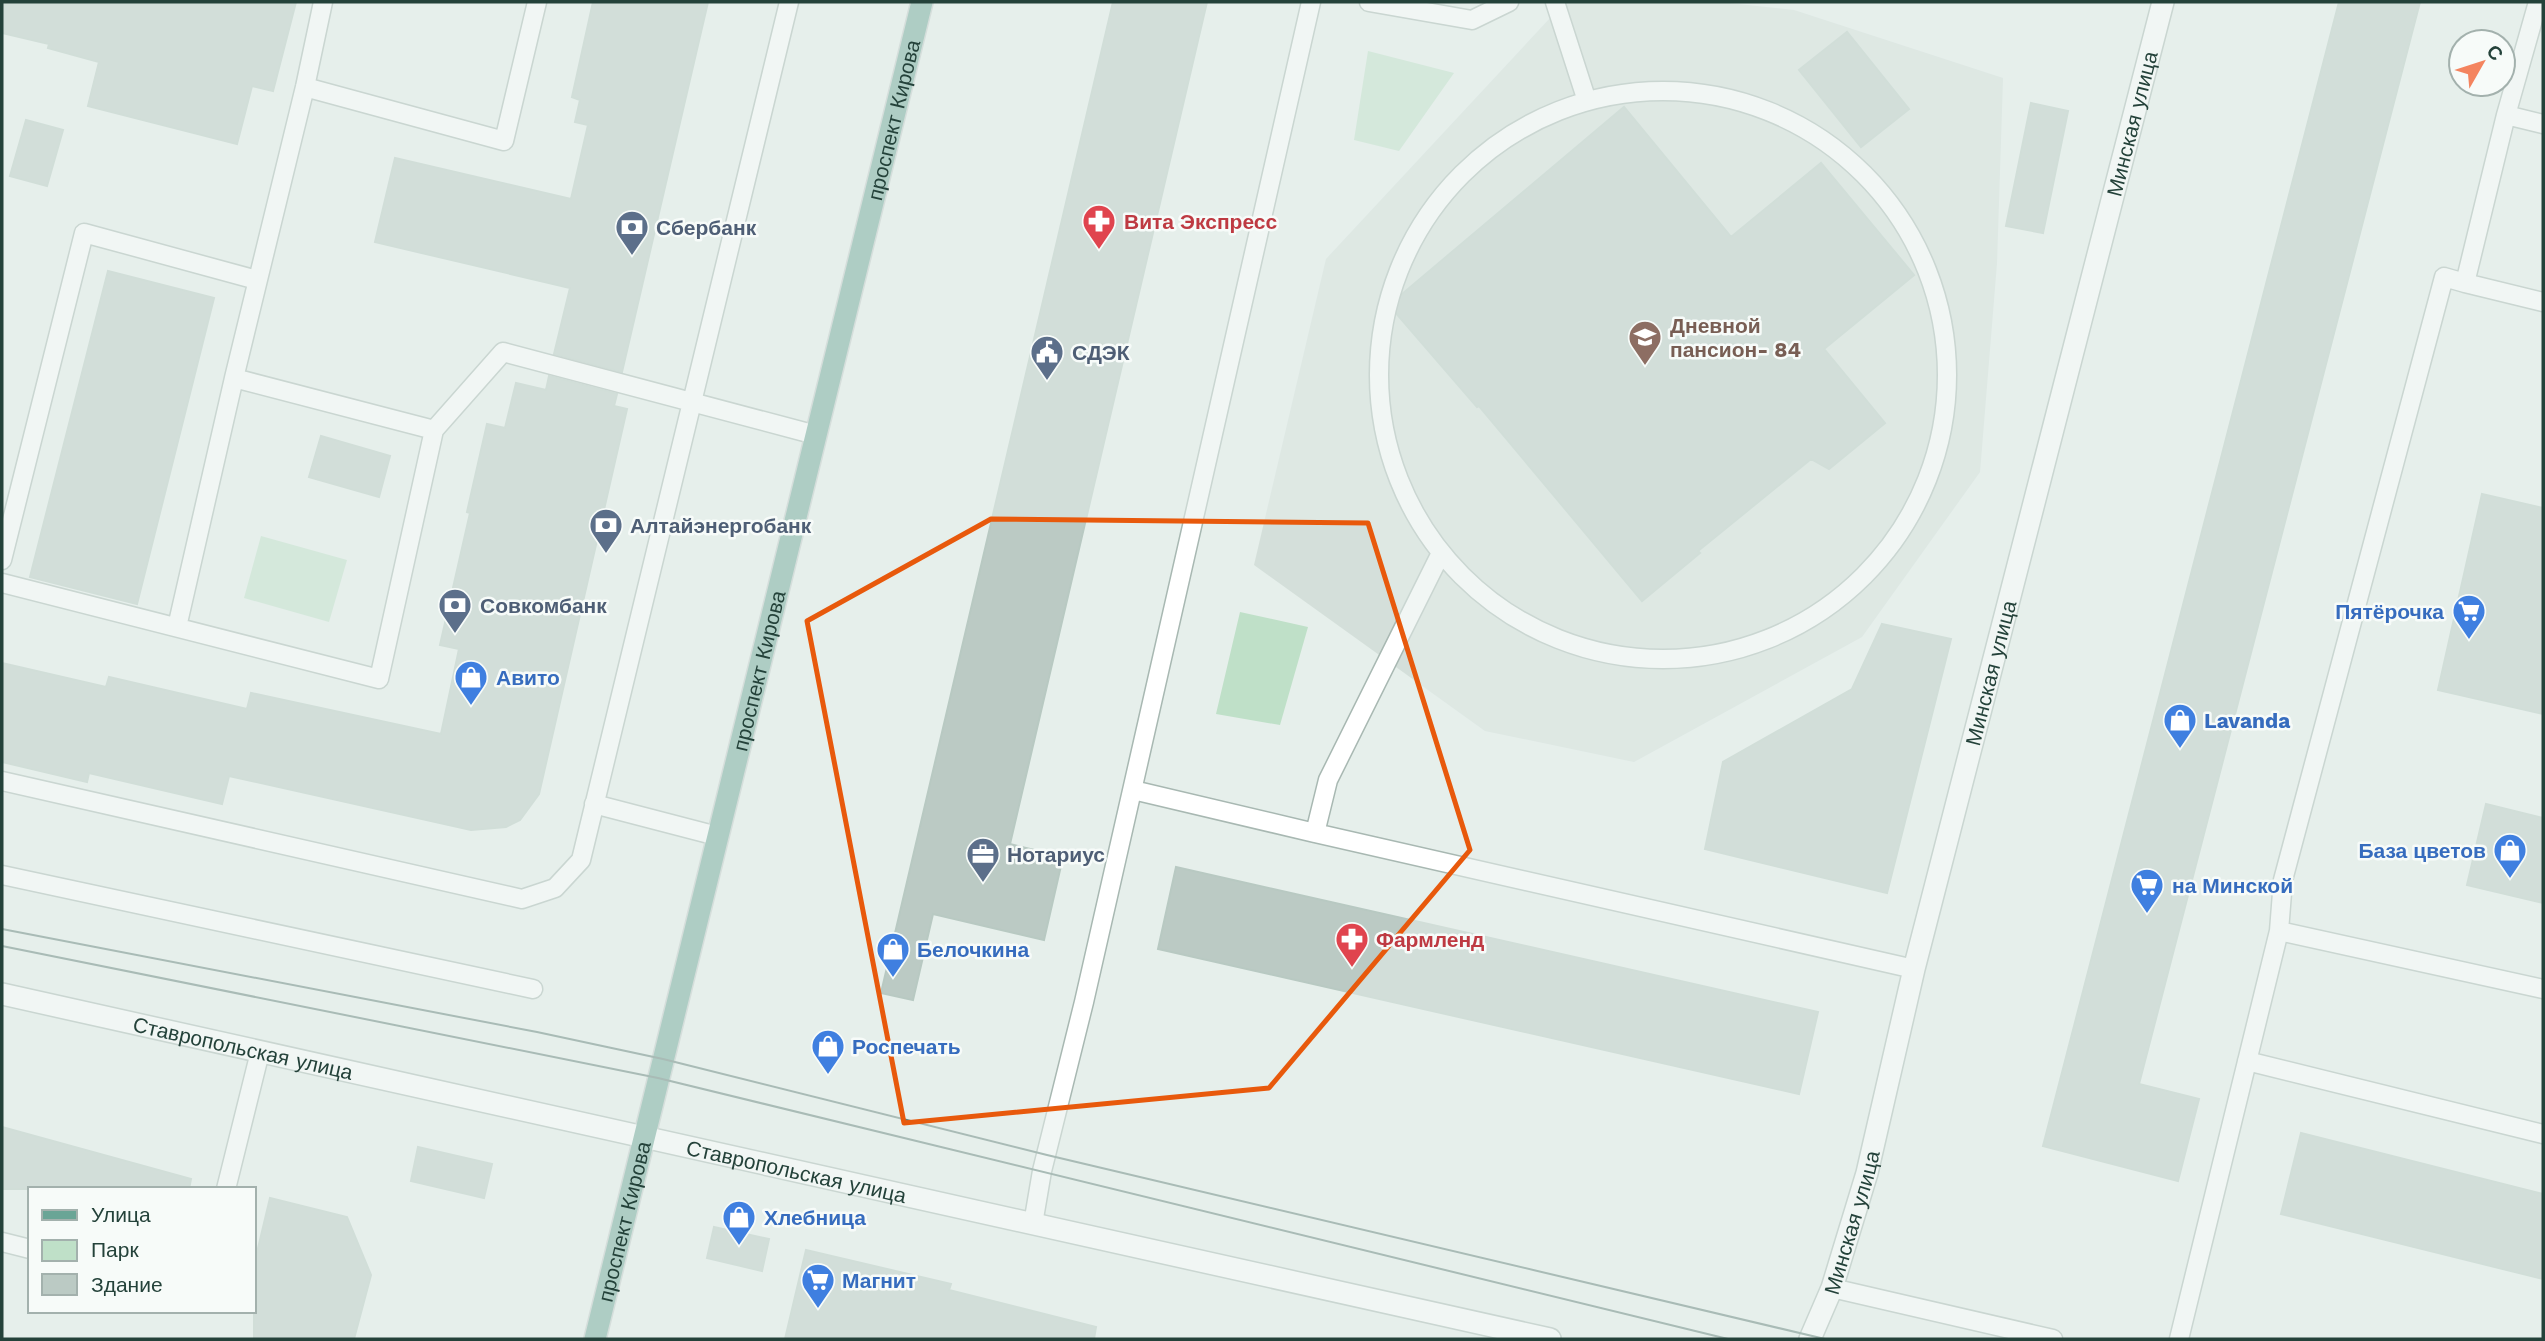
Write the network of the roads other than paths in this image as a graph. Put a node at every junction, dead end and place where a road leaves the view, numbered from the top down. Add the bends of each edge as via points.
1 (323, 2) edge
2 (537, 2) edge
3 (789, 2) edge
4 (922, 2) edge
5 (1311, 2) edge
6 (1369, 2) edge
7 (1509, 2) edge
8 (1555, 2) edge
9 (2163, 2) edge
10 (2538, 2) edge
11 (305, 87) junction
12 (1586, 98) junction
13 (2506, 115) junction
14 (2543, 124) edge
15 (257, 280) junction
16 (2465, 283) junction
17 (2543, 302) edge
18 (234, 378) junction
19 (691, 402) junction
20 (434, 430) junction
21 (816, 435) junction
22 (1440, 555) junction
23 (2, 561) edge
24 (2, 583) edge
25 (177, 627) junction
26 (2, 781) edge
27 (1133, 790) junction
28 (594, 804) junction
29 (1315, 833) junction
30 (718, 836) junction
31 (2, 875) edge
32 (2279, 931) junction
33 (1914, 969) junction
34 (533, 989) dead end
35 (2543, 989) edge
36 (2, 994) edge
37 (260, 1052) junction
38 (2248, 1061) junction
39 (2543, 1134) edge
40 (644, 1137) junction
41 (226, 1187) edge
42 (1032, 1224) junction
43 (2, 1242) edge
44 (28, 1248) edge
45 (1832, 1288) junction
46 (595, 1339) edge
47 (1550, 1339) edge
48 (1810, 1339) edge
49 (2053, 1339) edge
50 (2179, 1339) edge

1 - 11 lane
2 - 11 lane via 504,141
3 - 19 lane
4 - 21 main road, проспект Кирова
5 - 27 lane
6 - 7 lane via 1472,20
8 - 12 lane
9 - 33 street, Минская улица
10 - 13 lane
11 - 15 lane
12 - 22 lane via 1507,134 1439,195 1395,271 1376,372 1396,481
12 - 22 lane via 1661,88 1747,101 1845,154 1925,260 1950,363 1940,451 1899,539 1814,620 1714,657 1650,662 1535,631
13 - 14 lane
13 - 16 lane
15 - 18 lane
15 - 23 lane via 84,233
16 - 17 lane
16 - 32 lane via 2444,277 2283,880
18 - 20 lane
18 - 25 lane
19 - 20 lane via 503,352
19 - 21 lane
19 - 28 lane
20 - 25 lane via 379,678
21 - 30 main road, проспект Кирова
22 - 29 lane via 1328,780
24 - 25 lane
26 - 28 lane via 522,899 555,888 581,860
27 - 29 lane
27 - 42 lane
28 - 30 lane
29 - 33 lane
30 - 40 main road, проспект Кирова
31 - 34 lane
32 - 35 lane
32 - 38 lane
33 - 45 street, Минская улица via 1867,1173
36 - 37 street, Ставропольская улица
37 - 40 street, Ставропольская улица
37 - 41 lane
38 - 39 lane
38 - 50 lane
40 - 42 street, Ставропольская улица
40 - 46 main road, проспект Кирова
42 - 47 street, Ставропольская улица
43 - 44 lane
45 - 48 street, Минская улица
45 - 49 lane

